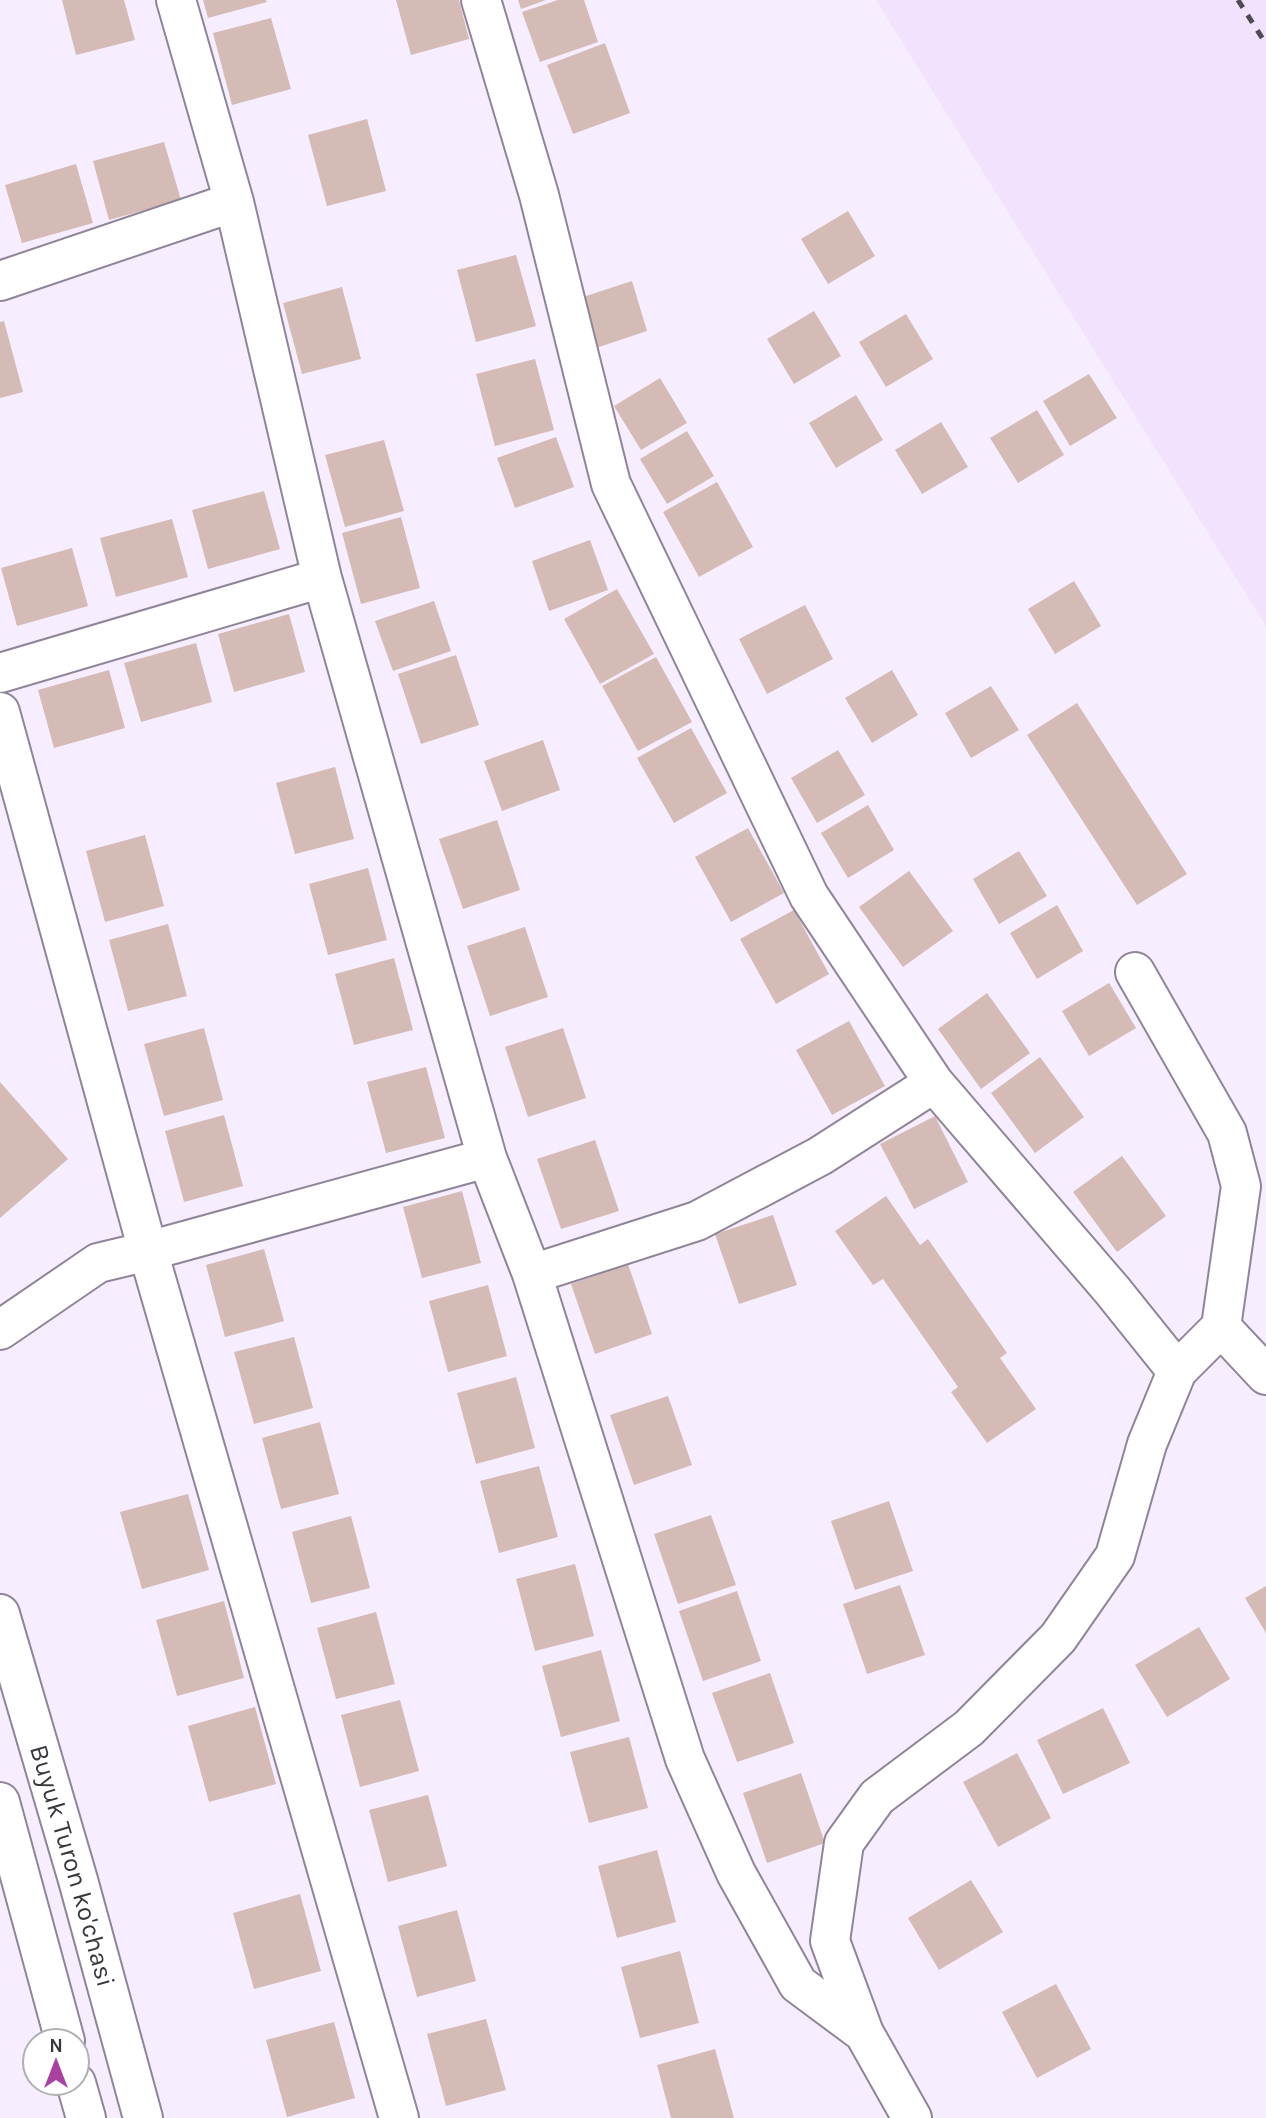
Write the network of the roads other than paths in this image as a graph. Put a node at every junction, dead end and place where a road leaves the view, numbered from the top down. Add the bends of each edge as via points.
1 (176, 0) edge
2 (481, 0) edge
3 (233, 202) junction
4 (0, 281) edge
5 (322, 578) junction
6 (0, 673) edge
7 (0, 712) edge
8 (1135, 972) dead end
9 (934, 1083) junction
10 (487, 1158) junction
11 (148, 1251) junction
12 (532, 1274) junction
13 (1221, 1327) junction
14 (0, 1331) edge
15 (1177, 1371) junction
16 (1266, 1375) edge
17 (0, 1614) edge
18 (0, 1802) edge
19 (61, 2027) edge
20 (864, 2032) junction
21 (80, 2097) edge
22 (86, 2118) edge
23 (143, 2118) edge
24 (399, 2118) edge
25 (912, 2118) edge

1 - 3 street
2 - 9 street via 539,195 611,484 809,896
3 - 4 street
3 - 5 street
5 - 6 street
5 - 10 street
7 - 11 street
8 - 13 street via 1227,1133 1241,1186
9 - 12 street via 820,1156 697,1221
9 - 15 street
10 - 11 street
10 - 12 street
11 - 14 street via 98,1263
11 - 24 street
12 - 20 street via 685,1759 736,1873 798,1984
13 - 15 street
13 - 16 street
15 - 20 street via 1147,1444 1115,1556 1058,1638 969,1728 877,1797 844,1843 830,1941
17 - 23 street, Buyuk Turon ko'chasi
18 - 19 street, Buyuk Turon ko'chasi
20 - 25 street
21 - 22 street

